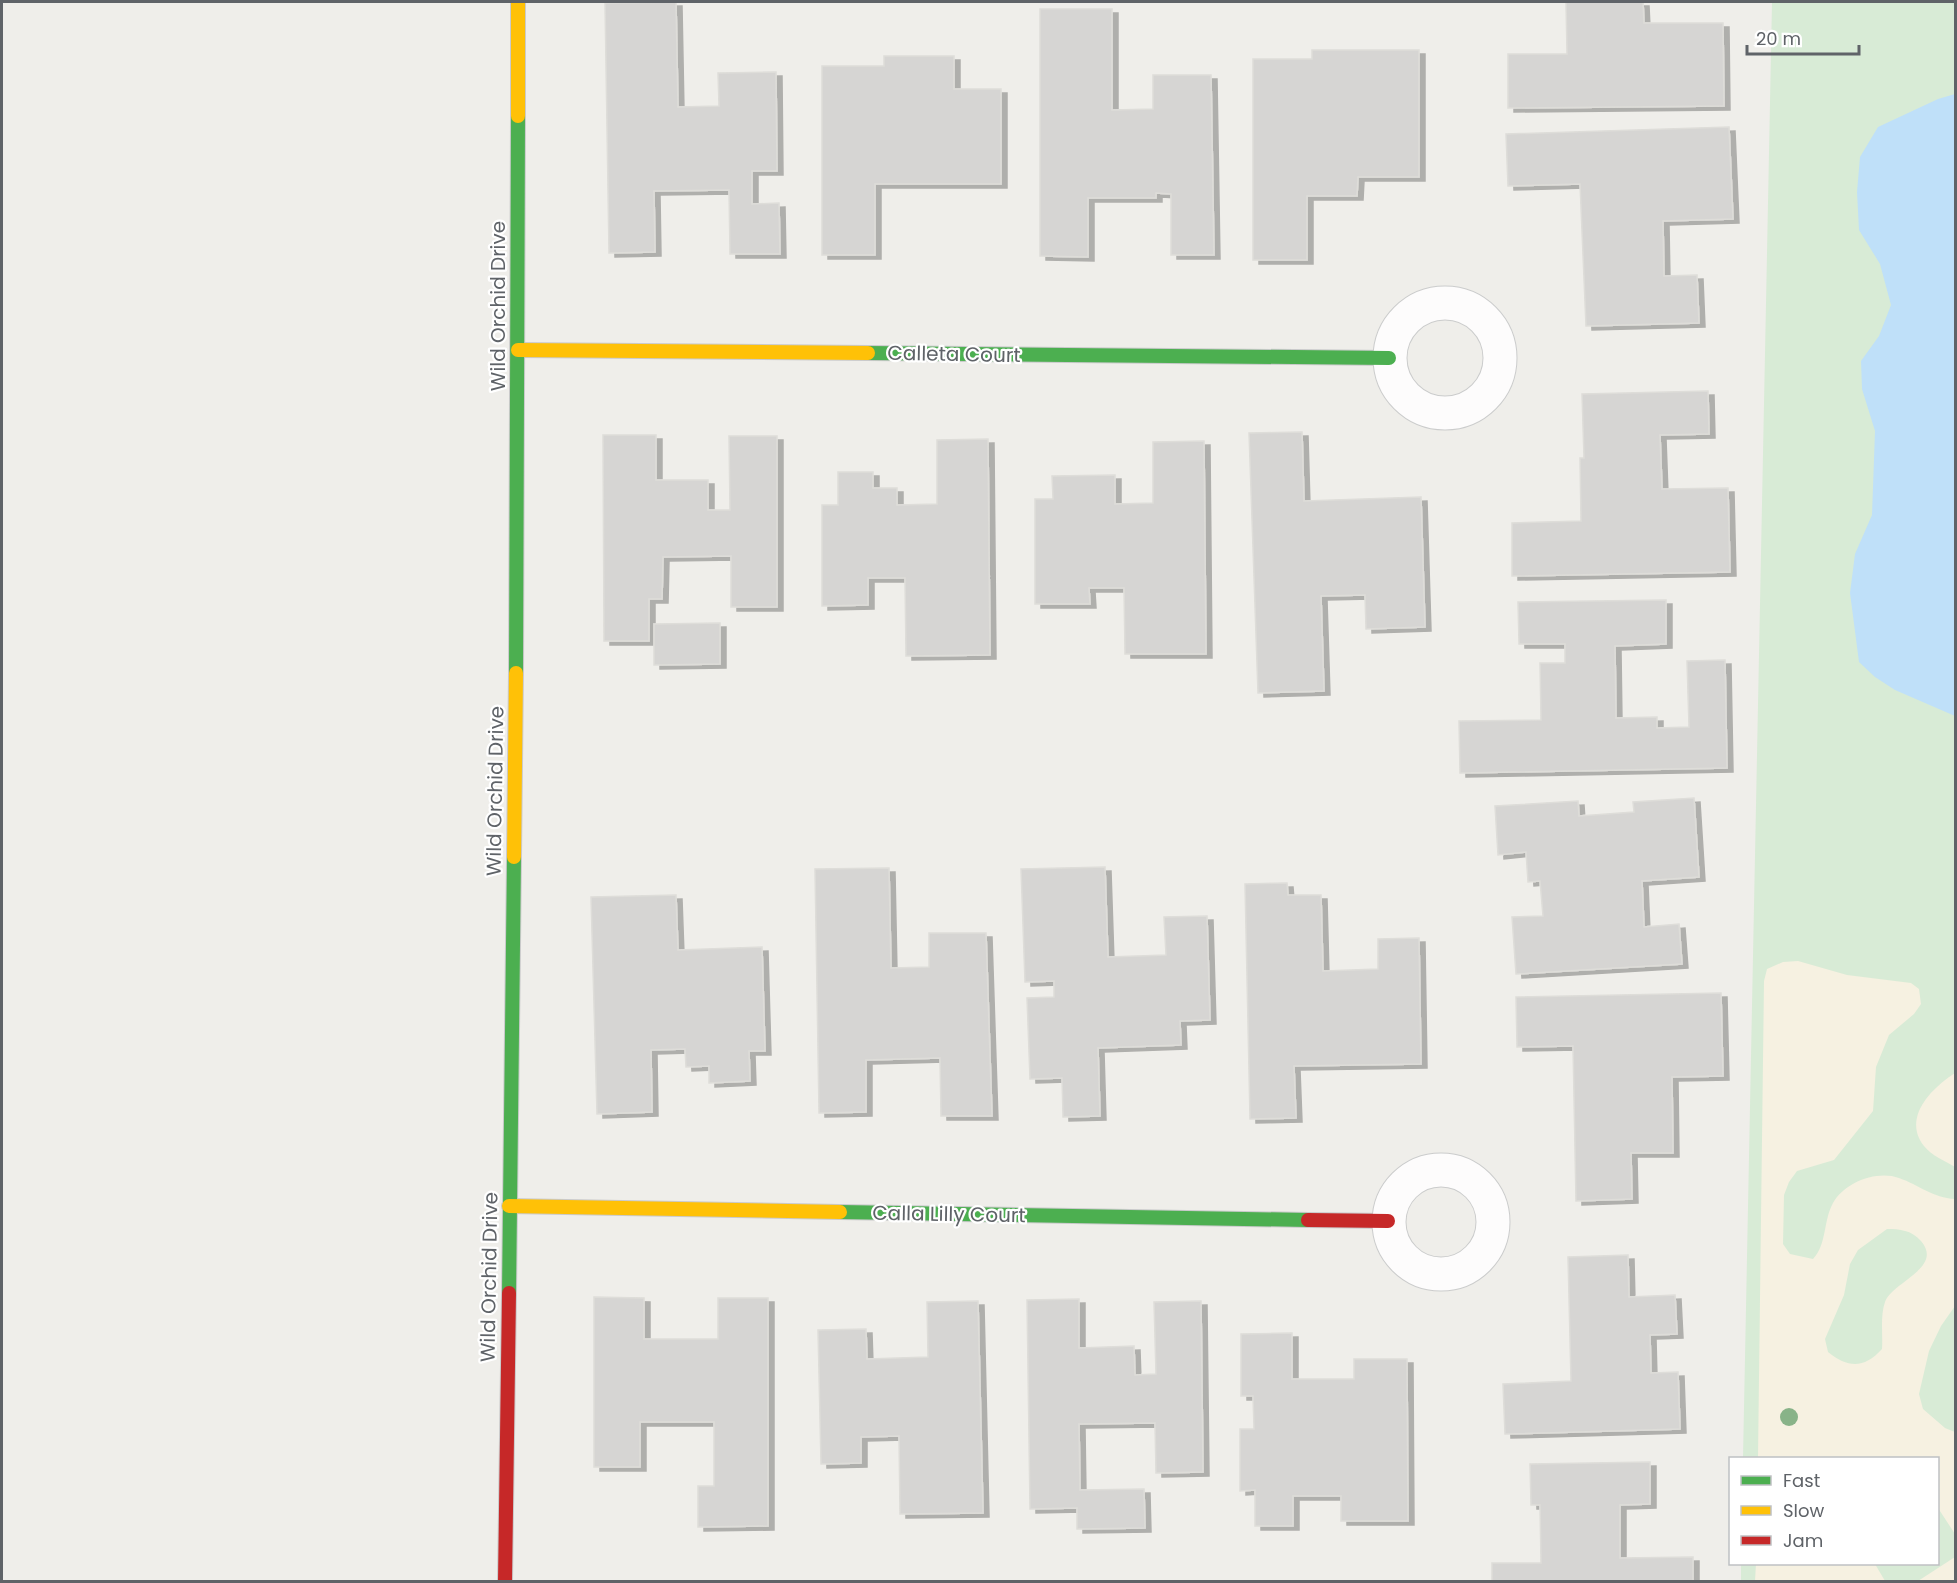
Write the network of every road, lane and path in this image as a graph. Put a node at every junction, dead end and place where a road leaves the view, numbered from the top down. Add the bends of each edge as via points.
1 (518, 2) edge
2 (518, 350) junction
3 (1389, 358) dead end
4 (509, 1206) junction
5 (1388, 1221) dead end
6 (505, 1581) edge

1 - 2 street, Wild Orchid Drive
2 - 3 street, Calleta Court
2 - 4 street, Wild Orchid Drive
4 - 5 street, Calla Lilly Court
4 - 6 street, Wild Orchid Drive

